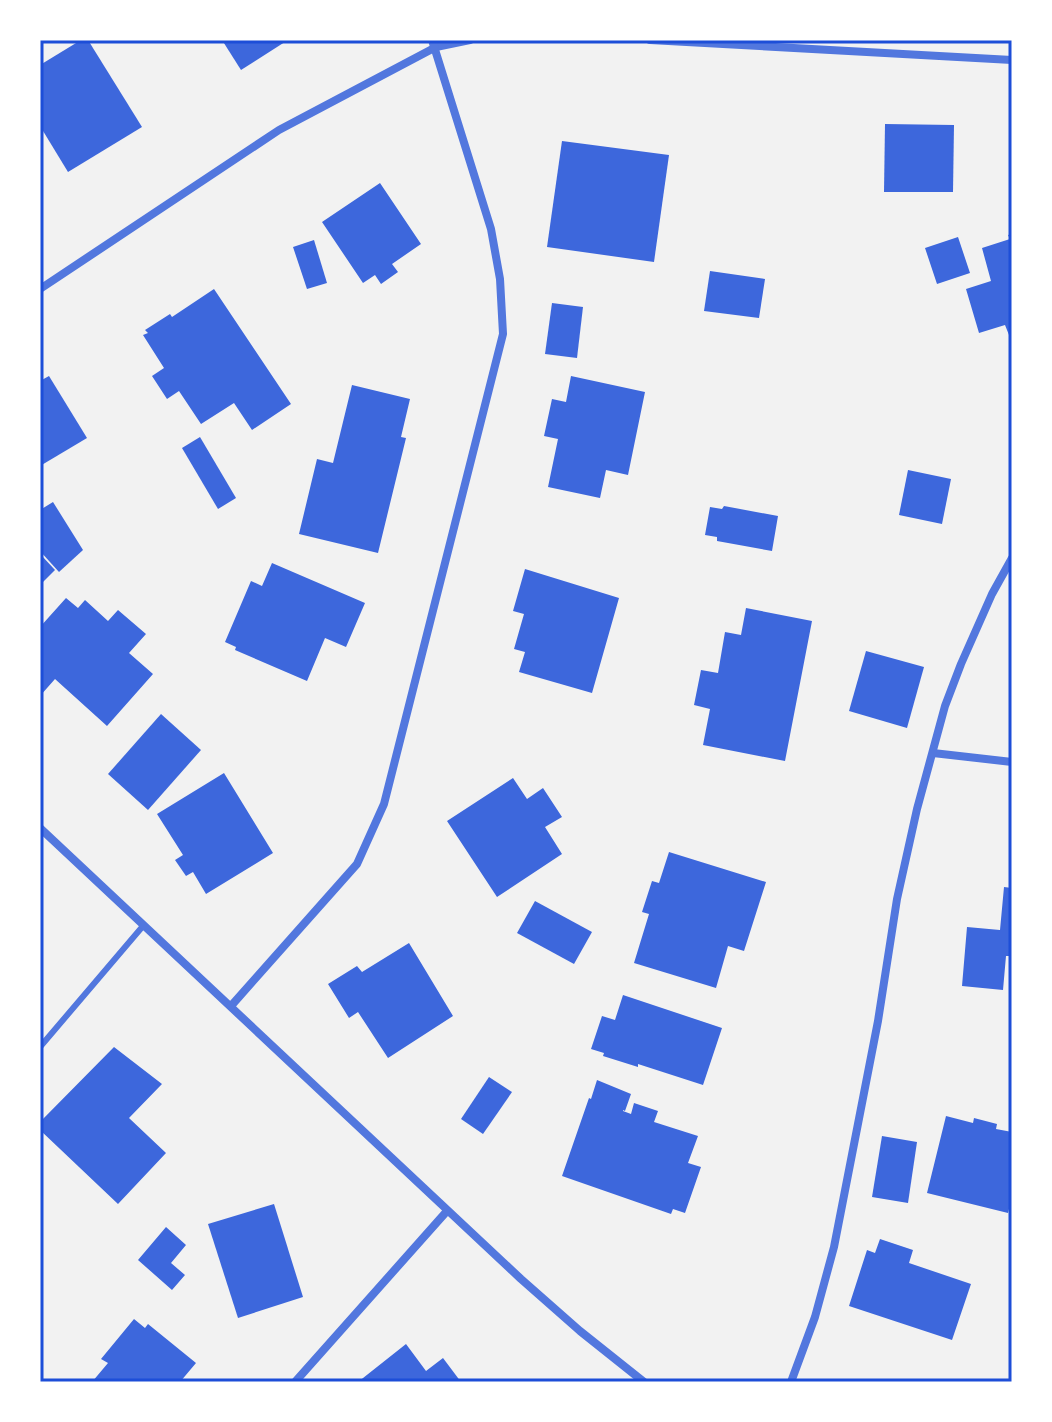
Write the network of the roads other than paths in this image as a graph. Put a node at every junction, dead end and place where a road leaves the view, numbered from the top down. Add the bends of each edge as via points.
1 (470, 40) edge
2 (650, 40) edge
3 (434, 44) edge
4 (1012, 60) edge
5 (40, 289) edge
6 (1012, 558) edge
7 (933, 753) junction
8 (1012, 762) edge
9 (40, 828) edge
10 (143, 926) junction
11 (231, 1006) junction
12 (40, 1047) edge
13 (447, 1211) junction
14 (295, 1382) edge
15 (644, 1382) edge
16 (791, 1382) edge

1 - 3 street
2 - 4 street
3 - 5 street via 279,130
3 - 11 street via 491,229 503,334 384,804 357,864
6 - 7 street via 961,664
7 - 8 street
7 - 16 street via 900,887 834,1247
9 - 10 street
10 - 11 street
10 - 12 lane
11 - 13 street
13 - 14 street
13 - 15 street

